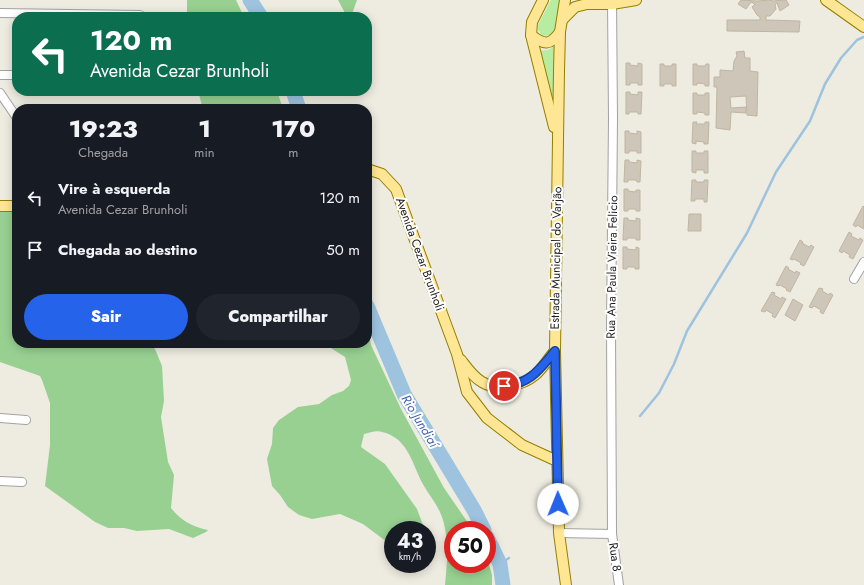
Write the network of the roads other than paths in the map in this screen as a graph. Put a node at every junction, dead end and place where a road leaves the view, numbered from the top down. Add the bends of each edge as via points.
1 (543, 0) edge
2 (565, 0) edge
3 (636, 0) edge
4 (826, 0) edge
5 (612, 2) edge
6 (0, 13) edge
7 (12, 13) edge
8 (563, 19) junction
9 (864, 27) edge
10 (560, 32) junction
11 (531, 35) junction
12 (0, 75) edge
13 (12, 75) edge
14 (0, 93) edge
15 (12, 111) edge
16 (558, 146) junction
17 (372, 170) edge
18 (0, 206) edge
19 (12, 206) edge
20 (864, 262) edge
21 (854, 279) dead end
22 (555, 351) junction
23 (457, 354) junction
24 (0, 418) edge
25 (26, 420) dead end
26 (558, 461) junction
27 (0, 481) edge
28 (22, 482) dead end
29 (559, 533) junction
30 (612, 534) junction
31 (566, 585) edge
32 (619, 585) edge

1 - 11 main road via 532,22
2 - 8 main road
3 - 5 main road
4 - 9 main road
5 - 8 main road via 575,7
5 - 30 street, Rua Ana Paula Vieira Felicio
6 - 7 street
8 - 10 main road
10 - 11 main road via 554,40 546,43
10 - 16 main road
11 - 16 main road
12 - 13 street
14 - 15 street
16 - 22 main road, Estrada Municipal do Varjão
17 - 23 main road, Avenida Cezar Brunholi via 382,174 396,188
18 - 19 main road
20 - 21 street
22 - 23 main road, Avenida Cezar Brunholi via 535,375 516,385 492,386 470,373
22 - 26 main road, Estrada Municipal do Varjão
23 - 26 main road, Avenida Cezar Brunholi via 468,392 487,418 522,446
24 - 25 street
26 - 29 main road, Estrada Municipal do Varjão
27 - 28 street
29 - 30 street, Rua 8
29 - 31 main road, Estrada Municipal do Varjão
30 - 32 street, Rua 8

